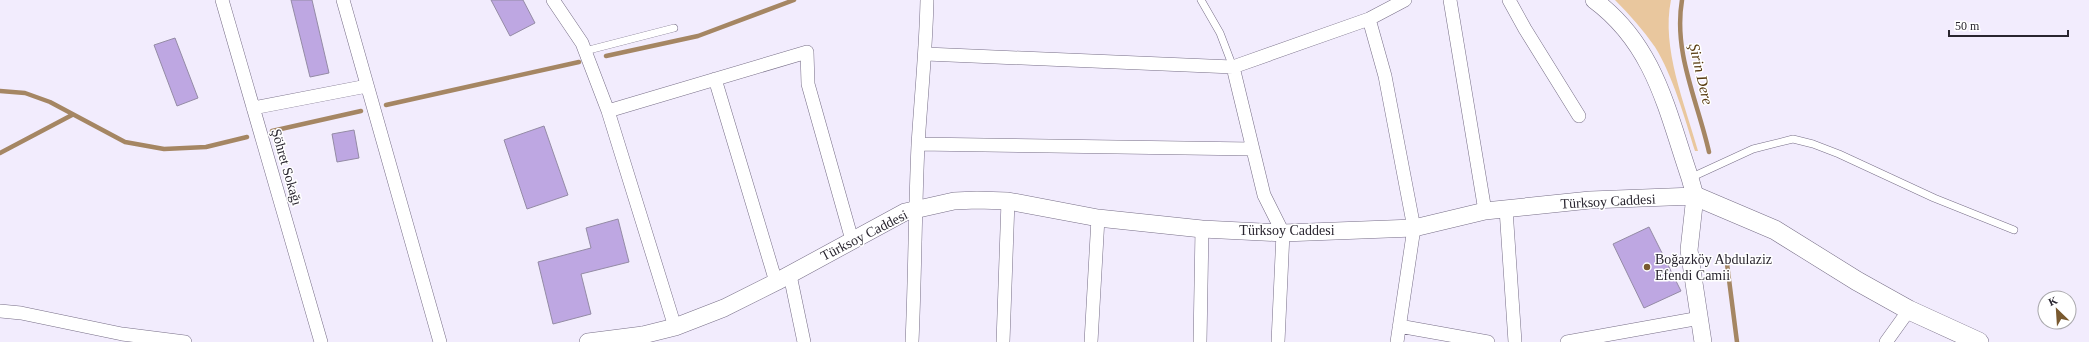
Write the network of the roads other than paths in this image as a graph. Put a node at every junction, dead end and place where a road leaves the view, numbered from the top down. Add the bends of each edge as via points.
1 (222, 0) edge
2 (343, 0) edge
3 (553, 0) edge
4 (927, 0) edge
5 (1201, 0) edge
6 (1405, 0) edge
7 (1450, 0) edge
8 (1509, 0) edge
9 (1594, 0) edge
10 (1369, 18) junction
11 (674, 28) dead end
12 (585, 51) junction
13 (926, 54) junction
14 (1233, 67) junction
15 (715, 79) junction
16 (367, 86) junction
17 (253, 108) junction
18 (608, 111) junction
19 (1579, 116) dead end
20 (918, 144) junction
21 (1252, 149) junction
22 (1690, 178) junction
23 (1695, 196) junction
24 (1008, 202) junction
25 (916, 209) junction
26 (1506, 209) junction
27 (1485, 211) junction
28 (1098, 218) junction
29 (1414, 228) junction
30 (1202, 229) junction
31 (2014, 230) dead end
32 (1283, 233) junction
33 (852, 240) junction
34 (783, 278) junction
35 (1909, 310) junction
36 (0, 311) edge
37 (1700, 318) junction
38 (1399, 326) junction
39 (675, 327) junction
40 (185, 342) edge
41 (321, 342) edge
42 (440, 342) edge
43 (588, 342) edge
44 (804, 342) edge
45 (912, 342) edge
46 (1003, 342) edge
47 (1091, 342) edge
48 (1200, 342) edge
49 (1278, 342) edge
50 (1397, 342) edge
51 (1488, 342) edge
52 (1515, 342) edge
53 (1567, 342) edge
54 (1703, 342) edge
55 (1886, 342) edge
56 (1979, 342) edge

1 - 17 street, Şöhret Sokağı
2 - 16 street
3 - 12 street
4 - 13 street
5 - 14 lane via 1220,33
6 - 10 street
7 - 27 street
8 - 19 street
9 - 22 street via 1624,28 1652,68
10 - 14 street
10 - 29 street via 1385,76
11 - 12 lane
12 - 18 street
13 - 14 street
13 - 20 street
14 - 21 street
15 - 18 street
15 - 33 street via 807,52 808,84
15 - 34 street
16 - 17 street
16 - 42 street
17 - 41 street, Şöhret Sokağı
18 - 39 street
20 - 21 street
20 - 25 street
21 - 32 street via 1264,195
22 - 23 street
22 - 31 lane via 1753,149 1793,139 1839,154 1934,198
23 - 26 street, Türksoy Caddesi via 1590,200
23 - 35 main road, Türksoy Caddesi via 1775,230
23 - 37 street via 1689,250
24 - 25 street, Türksoy Caddesi via 954,201
24 - 28 street, Türksoy Caddesi
24 - 46 street
25 - 33 street, Türksoy Caddesi via 905,212
25 - 45 street
26 - 27 street, Türksoy Caddesi
26 - 52 street
27 - 29 street, Türksoy Caddesi
28 - 30 street, Türksoy Caddesi
28 - 47 street
29 - 32 street, Türksoy Caddesi
29 - 38 street
30 - 32 street, Türksoy Caddesi
30 - 48 street
32 - 49 street
33 - 34 street, Türksoy Caddesi
34 - 39 street, Türksoy Caddesi via 724,308
34 - 44 street
35 - 55 street
35 - 56 main road, Türksoy Caddesi
36 - 40 street via 122,334
37 - 53 street
37 - 54 street
38 - 50 street
38 - 51 street
39 - 43 street, Türksoy Caddesi via 643,335

